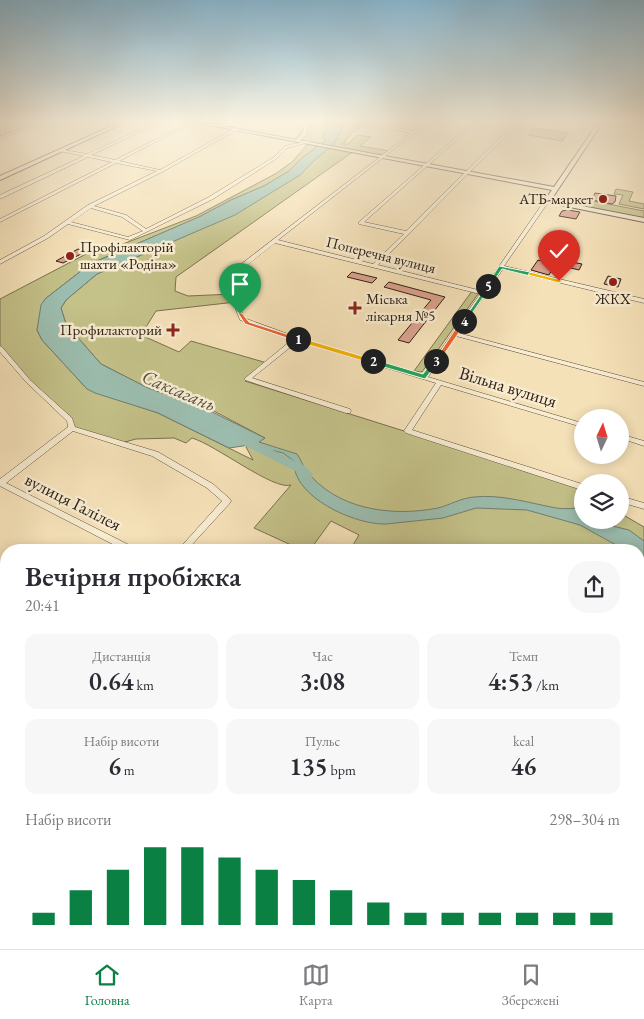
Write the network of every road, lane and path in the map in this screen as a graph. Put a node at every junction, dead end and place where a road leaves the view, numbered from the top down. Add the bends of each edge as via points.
1 (29, 164) edge
2 (69, 164) edge
3 (111, 164) edge
4 (127, 164) edge
5 (173, 164) edge
6 (265, 164) edge
7 (372, 164) edge
8 (424, 164) edge
9 (476, 164) edge
10 (572, 164) edge
11 (427, 165) junction
12 (161, 171) junction
13 (468, 172) junction
14 (0, 178) edge
15 (556, 189) junction
16 (0, 197) edge
17 (547, 201) junction
18 (90, 206) junction
19 (644, 220) edge
20 (0, 221) edge
21 (68, 222) junction
22 (146, 231) junction
23 (407, 233) junction
24 (274, 241) junction
25 (0, 262) edge
26 (374, 266) junction
27 (501, 268) junction
28 (483, 292) junction
29 (644, 301) edge
30 (454, 334) junction
31 (296, 339) junction
32 (0, 348) edge
33 (425, 377) junction
34 (440, 382) junction
35 (644, 384) edge
36 (348, 411) dead end
37 (574, 423) edge
38 (72, 428) junction
39 (629, 439) edge
40 (644, 444) edge
41 (0, 483) edge
42 (574, 484) edge
43 (629, 502) edge
44 (644, 506) edge
45 (120, 544) edge
46 (188, 544) edge

1 - 14 street
2 - 16 street
3 - 20 street
4 - 12 street
5 - 12 street
6 - 22 street via 202,204
7 - 24 street
8 - 11 street
9 - 13 street
10 - 15 street
11 - 13 street
11 - 23 street via 361,223
12 - 18 street
13 - 15 street
13 - 23 street
15 - 17 street
17 - 19 street
17 - 27 street
18 - 21 street
18 - 22 street via 124,216
21 - 22 street via 128,239
21 - 25 street via 46,238
23 - 26 street
24 - 26 street, Поперечна вулиця
24 - 31 street, Вільна вулиця via 228,279 244,321
26 - 28 street, Поперечна вулиця
27 - 28 street
27 - 29 street
28 - 30 street
30 - 33 street
30 - 35 street
31 - 33 street, Вільна вулиця
31 - 36 street via 247,379
32 - 38 street via 28,381 70,420
33 - 34 street, Вільна вулиця
34 - 37 street, Вільна вулиця
34 - 42 street via 408,432
38 - 41 street, вулиця Галілея
38 - 46 street via 155,454 210,486 227,501
39 - 40 street
41 - 45 street, вулиця Галілея
43 - 44 street

